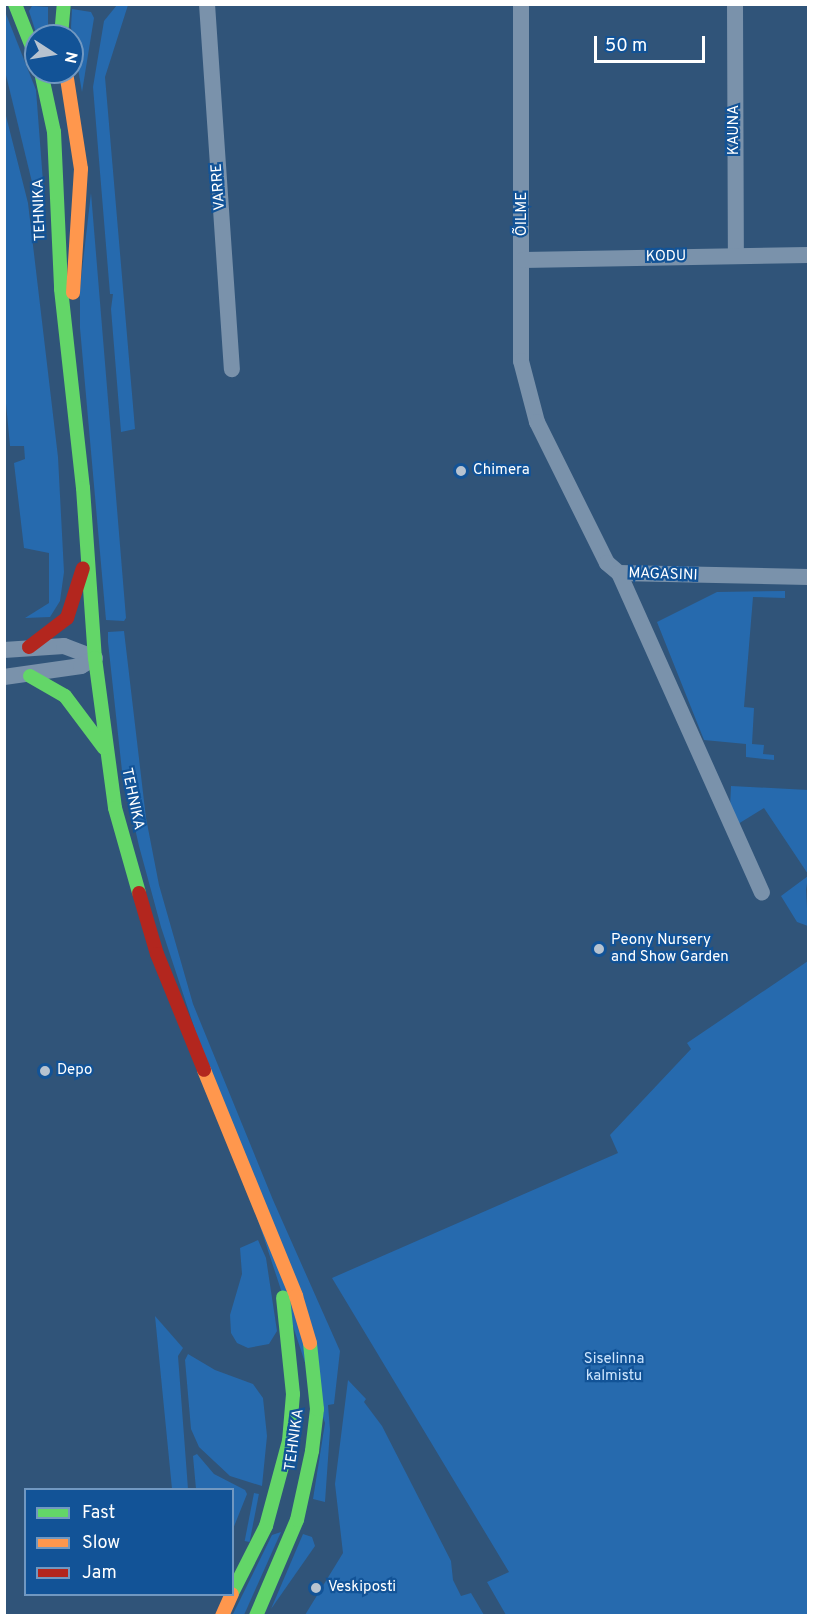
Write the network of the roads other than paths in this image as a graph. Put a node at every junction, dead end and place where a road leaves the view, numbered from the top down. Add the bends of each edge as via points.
1 (15, 4) edge
2 (64, 4) edge
3 (207, 4) edge
4 (521, 4) edge
5 (735, 4) edge
6 (62, 24) edge
7 (24, 27) edge
8 (44, 84) edge
9 (68, 84) edge
10 (736, 255) junction
11 (808, 255) edge
12 (523, 260) junction
13 (69, 349) junction
14 (232, 369) dead end
15 (537, 422) joint
16 (86, 548) junction
17 (619, 573) junction
18 (808, 577) edge
19 (29, 647) junction
20 (4, 650) edge
21 (95, 658) junction
22 (4, 676) edge
23 (30, 676) junction
24 (106, 751) junction
25 (762, 893) dead end
26 (267, 1232) junction
27 (234, 1590) edge
28 (231, 1596) edge
29 (222, 1616) edge
30 (256, 1616) edge

1 - 7 main road
2 - 6 main road
3 - 14 street, VARRE
4 - 12 street, ÕILME
5 - 10 street, KAUNA
8 - 13 main road, TEHNIKA via 54,132 58,249
9 - 13 main road, TEHNIKA via 81,170
10 - 11 street, KODU
10 - 12 street, KODU
12 - 15 street, ÕILME via 521,361
13 - 16 main road, TEHNIKA
15 - 17 street, MAGASINI via 607,563
16 - 19 main road via 78,590 67,618
16 - 21 main road, TEHNIKA
17 - 18 street, MAGASINI
17 - 25 street
19 - 20 street
19 - 21 street via 64,646
21 - 23 street via 81,666
21 - 24 main road, TEHNIKA
22 - 23 street
23 - 24 main road via 65,696
24 - 26 main road, TEHNIKA via 115,808 157,954
26 - 27 main road, TEHNIKA via 289,1335 293,1394 289,1441 266,1526
26 - 30 main road, TEHNIKA via 296,1296 311,1348 317,1409 297,1520
28 - 29 main road, TEHNIKA

